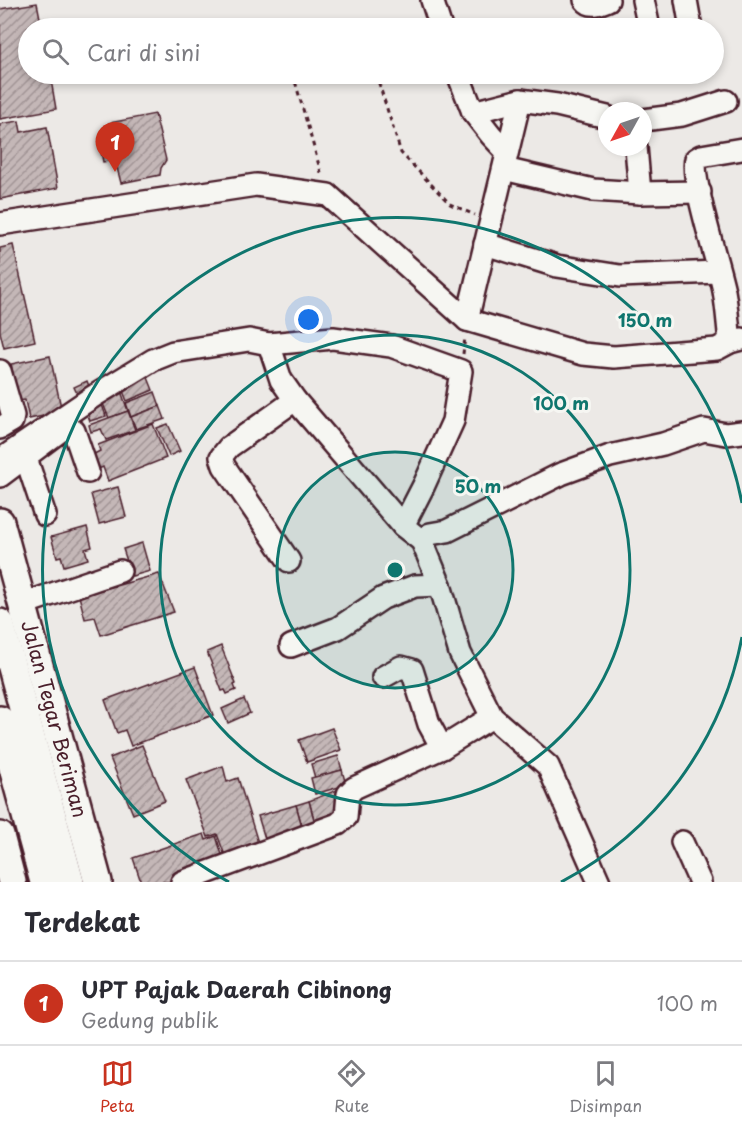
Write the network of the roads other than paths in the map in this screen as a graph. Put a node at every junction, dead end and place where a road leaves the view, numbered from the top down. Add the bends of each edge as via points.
1 (432, 0) edge
2 (585, 0) edge
3 (608, 0) edge
4 (643, 0) edge
5 (686, 0) edge
6 (438, 18) edge
7 (647, 18) edge
8 (689, 18) edge
9 (462, 84) edge
10 (520, 99) junction
11 (726, 101) dead end
12 (473, 112) junction
13 (598, 115) edge
14 (652, 119) edge
15 (742, 149) edge
16 (637, 156) edge
17 (505, 160) junction
18 (699, 192) junction
19 (640, 194) junction
20 (0, 224) edge
21 (485, 244) junction
22 (718, 272) junction
23 (467, 321) junction
24 (736, 341) edge
25 (268, 344) junction
26 (0, 371) edge
27 (295, 400) junction
28 (0, 428) edge
29 (742, 432) edge
30 (26, 458) junction
31 (0, 460) edge
32 (88, 472) dead end
33 (0, 476) edge
34 (45, 515) dead end
35 (0, 522) edge
36 (403, 526) junction
37 (422, 541) junction
38 (289, 561) dead end
39 (120, 571) dead end
40 (440, 585) junction
41 (22, 604) junction
42 (0, 623) edge
43 (291, 646) dead end
44 (382, 677) dead end
45 (492, 717) junction
46 (0, 720) edge
47 (442, 748) junction
48 (0, 836) edge
49 (682, 842) dead end
50 (12, 882) edge
51 (44, 882) edge
52 (70, 882) edge
53 (98, 882) edge
54 (182, 882) edge
55 (598, 882) edge
56 (700, 882) edge

1 - 6 street
2 - 3 street via 592,5
4 - 7 street
5 - 8 street
9 - 12 street
10 - 12 street
10 - 13 street
10 - 17 street
11 - 14 street via 682,115
12 - 17 street
15 - 18 street via 696,159
16 - 19 street
17 - 19 street via 593,190
17 - 21 street
18 - 19 street
18 - 22 street
20 - 23 street via 256,185 328,195
21 - 22 street via 557,266 620,276
21 - 23 street
22 - 24 street
23 - 24 street via 583,354 614,357 717,349
25 - 27 street via 281,380
25 - 31 street via 249,340 173,352 153,360
25 - 36 street via 333,338 392,346 461,371 453,421
26 - 28 street via 13,416
27 - 36 street
27 - 38 street via 221,457
29 - 37 street via 704,430 610,456 561,474
30 - 32 street via 69,428 74,431
30 - 33 street
30 - 34 street
35 - 41 main road, Jalan Tegar Beriman
36 - 37 street
37 - 40 street
39 - 41 street
40 - 43 street via 415,586 383,598 338,628
40 - 45 street via 460,653
41 - 53 main road, Jalan Tegar Beriman
42 - 52 main road, Jalan Tegar Beriman
44 - 47 street via 401,668 412,670 429,724
45 - 47 street
45 - 55 street via 548,766
46 - 51 main road
47 - 54 street via 354,788 348,794 346,817 339,824
48 - 50 main road
49 - 56 street

